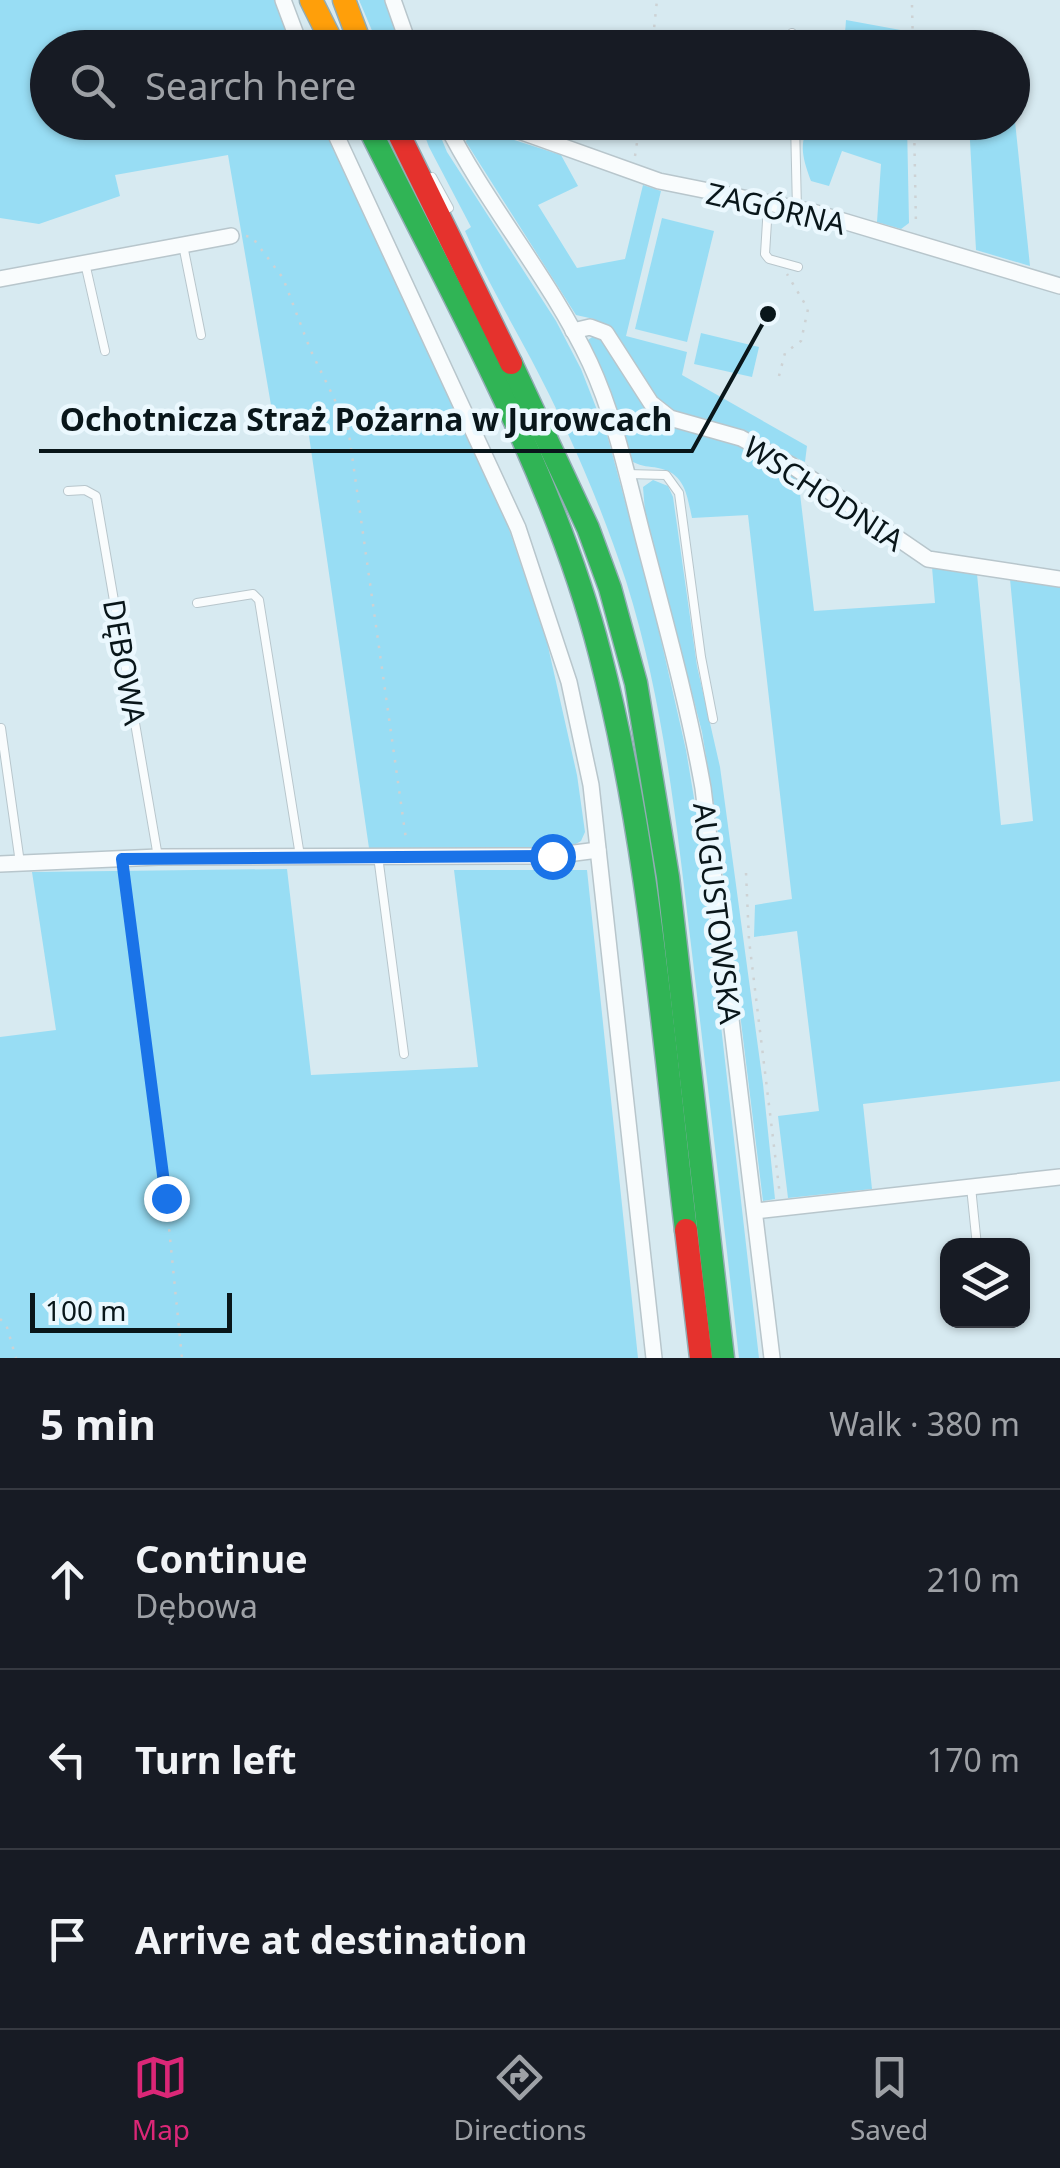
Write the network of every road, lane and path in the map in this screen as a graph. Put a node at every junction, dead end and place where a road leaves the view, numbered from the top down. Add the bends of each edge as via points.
1 (283, 0) edge
2 (314, 0) edge
3 (344, 0) edge
4 (393, 0) edge
5 (657, 0) edge
6 (912, 6) dead end
7 (294, 30) edge
8 (327, 30) edge
9 (355, 30) edge
10 (404, 30) edge
11 (654, 30) edge
12 (912, 30) edge
13 (338, 140) edge
14 (375, 140) edge
15 (401, 140) edge
16 (458, 140) edge
17 (544, 140) edge
18 (637, 140) edge
19 (795, 140) edge
20 (914, 140) edge
21 (407, 154) junction
22 (632, 172) junction
23 (768, 204) junction
24 (797, 210) junction
25 (451, 215) dead end
26 (458, 230) dead end
27 (231, 236) joint
28 (913, 242) junction
29 (183, 245) junction
30 (85, 263) junction
31 (787, 264) junction
32 (798, 266) dead end
33 (0, 280) edge
34 (469, 280) junction
35 (1060, 286) edge
36 (573, 331) junction
37 (201, 335) dead end
38 (104, 351) dead end
39 (779, 376) dead end
40 (627, 474) junction
41 (68, 490) dead end
42 (1060, 579) edge
43 (197, 603) dead end
44 (714, 719) dead end
45 (1, 728) edge
46 (598, 850) junction
47 (378, 856) junction
48 (408, 856) junction
49 (300, 857) junction
50 (158, 858) junction
51 (122, 859) junction
52 (20, 863) junction
53 (0, 864) edge
54 (746, 874) dead end
55 (404, 1054) dead end
56 (1060, 1177) edge
57 (970, 1187) junction
58 (782, 1208) junction
59 (754, 1211) junction
60 (976, 1238) edge
61 (0, 1319) edge
62 (16, 1358) edge
63 (182, 1358) edge
64 (654, 1358) edge
65 (701, 1358) edge
66 (723, 1358) edge
67 (772, 1358) edge

1 - 7 street
2 - 8 highway
3 - 9 highway
4 - 10 street
5 - 11 path
6 - 12 path
13 - 46 street via 518,528 569,682
14 - 65 highway via 529,454 600,653 642,857
15 - 21 highway
16 - 36 street, AUGUSTOWSKA
17 - 22 street, ZAGÓRNA
18 - 22 path
19 - 24 lane
20 - 28 path
21 - 25 lane via 438,185
21 - 34 highway
22 - 23 street, ZAGÓRNA
23 - 24 street, ZAGÓRNA
23 - 31 lane via 766,254
24 - 28 street, ZAGÓRNA
26 - 34 lane
27 - 29 street
27 - 48 path via 252,237 283,278 348,427
28 - 35 street, ZAGÓRNA
29 - 30 street
29 - 37 lane
30 - 33 street
30 - 38 lane
31 - 32 lane
31 - 39 path via 788,278 808,309 801,341 785,353
34 - 66 highway via 565,470 636,680 668,869
36 - 40 street, AUGUSTOWSKA
36 - 42 street, WSCHODNIA via 590,327 606,333 651,403 670,418 742,438 792,465 928,558
40 - 44 lane via 666,476 679,493
40 - 59 street, AUGUSTOWSKA via 703,788
41 - 50 lane, DĘBOWA via 96,496
43 - 49 lane via 253,594 260,600
45 - 52 lane
46 - 48 street
46 - 64 street
47 - 48 street
47 - 49 street
47 - 55 lane
49 - 50 street
50 - 51 street
51 - 52 street
51 - 63 path
52 - 53 street
54 - 58 path via 748,940
56 - 57 street
57 - 58 street
57 - 60 lane
58 - 59 street
59 - 67 street, AUGUSTOWSKA
61 - 62 path

